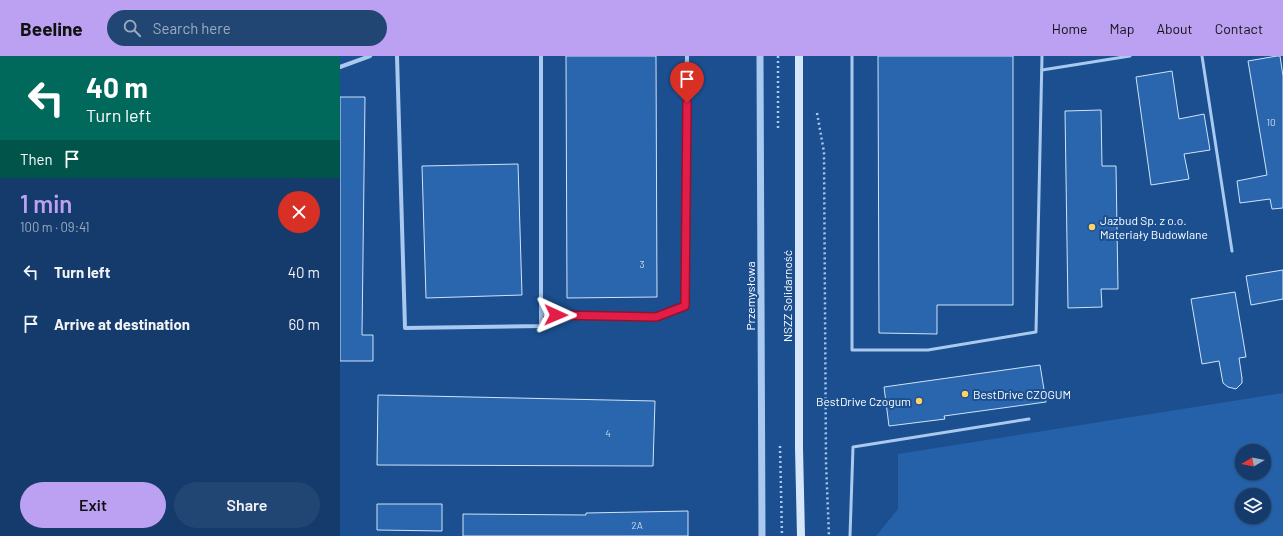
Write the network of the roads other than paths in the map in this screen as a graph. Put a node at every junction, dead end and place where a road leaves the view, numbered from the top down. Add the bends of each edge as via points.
1 (370, 56) edge
2 (396, 56) edge
3 (541, 56) edge
4 (687, 56) edge
5 (760, 56) edge
6 (799, 56) edge
7 (852, 56) edge
8 (1042, 56) edge
9 (1130, 56) edge
10 (1202, 56) edge
11 (340, 67) edge
12 (1042, 70) junction
13 (1232, 251) dead end
14 (542, 314) junction
15 (1029, 419) dead end
16 (762, 536) edge
17 (801, 536) edge
18 (850, 536) edge

1 - 11 street
2 - 14 street via 405,328 541,326
3 - 14 street
4 - 14 street via 685,306 656,317
5 - 16 street, Przemysłowa
6 - 17 main road, NSZZ Solidarność, bridge
7 - 12 lane via 852,350 928,350 1036,332
8 - 12 lane
9 - 12 lane
10 - 13 lane
15 - 18 lane via 853,447

